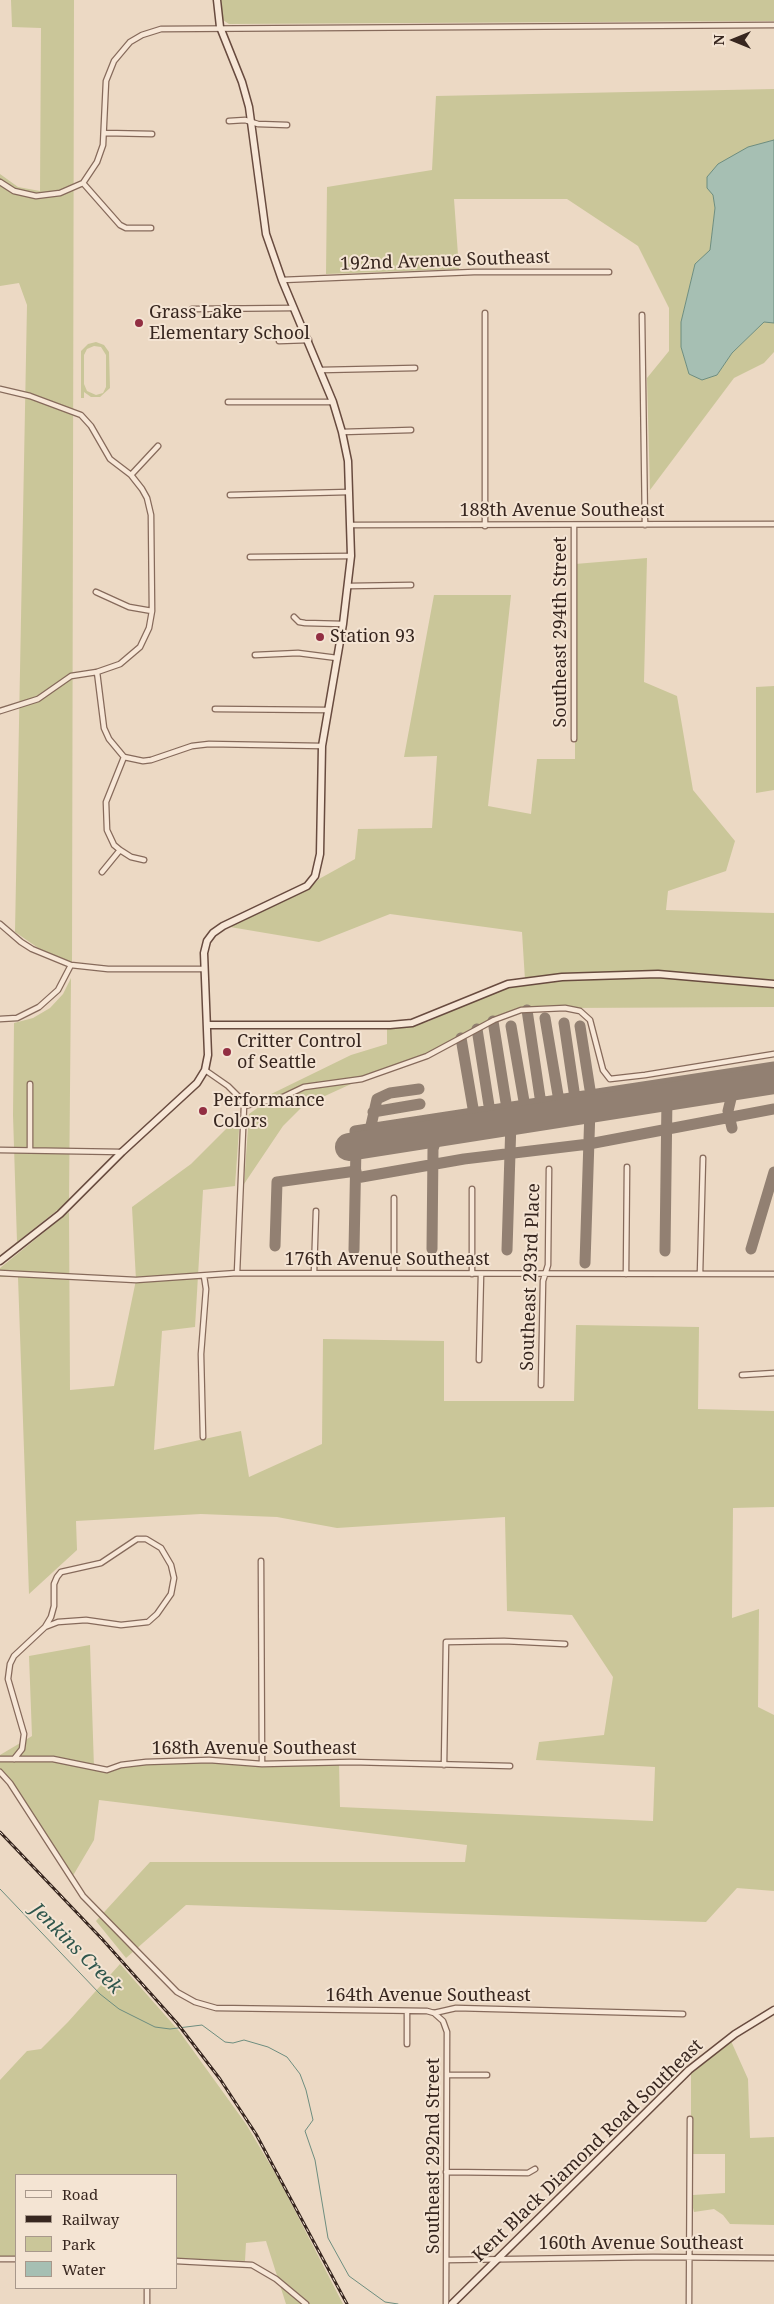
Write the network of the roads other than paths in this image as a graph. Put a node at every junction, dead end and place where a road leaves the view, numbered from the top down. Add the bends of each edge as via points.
1 (217, 0) edge
2 (774, 25) edge
3 (220, 27) junction
4 (228, 121) dead end
5 (252, 122) junction
6 (288, 125) dead end
7 (105, 133) junction
8 (152, 134) dead end
9 (0, 182) edge
10 (83, 183) junction
11 (151, 228) dead end
12 (609, 272) dead end
13 (282, 280) junction
14 (294, 308) junction
15 (192, 309) dead end
16 (485, 313) dead end
17 (642, 315) dead end
18 (309, 340) junction
19 (279, 341) dead end
20 (415, 368) dead end
21 (321, 370) junction
22 (0, 389) edge
23 (228, 402) dead end
24 (333, 402) junction
25 (411, 430) dead end
26 (342, 432) junction
27 (158, 446) dead end
28 (131, 475) junction
29 (349, 492) junction
30 (230, 495) dead end
31 (350, 524) junction
32 (774, 524) edge
33 (574, 525) junction
34 (645, 525) junction
35 (485, 526) junction
36 (250, 556) dead end
37 (351, 556) junction
38 (412, 585) dead end
39 (349, 586) junction
40 (96, 592) dead end
41 (152, 611) junction
42 (294, 617) dead end
43 (343, 624) junction
44 (255, 655) dead end
45 (337, 658) junction
46 (97, 672) junction
47 (214, 710) dead end
48 (328, 710) junction
49 (0, 712) edge
50 (574, 739) dead end
51 (322, 746) junction
52 (124, 758) junction
53 (120, 850) junction
54 (144, 860) dead end
55 (102, 872) dead end
56 (0, 924) edge
57 (71, 965) junction
58 (204, 970) junction
59 (774, 984) edge
60 (0, 1019) edge
61 (208, 1025) junction
62 (774, 1054) edge
63 (205, 1070) junction
64 (30, 1084) dead end
65 (244, 1106) junction
66 (0, 1150) edge
67 (30, 1150) junction
68 (122, 1152) junction
69 (703, 1158) dead end
70 (627, 1168) dead end
71 (549, 1169) dead end
72 (472, 1190) dead end
73 (394, 1198) dead end
74 (316, 1211) dead end
75 (0, 1261) edge
76 (0, 1273) edge
77 (236, 1273) junction
78 (314, 1273) junction
79 (394, 1273) junction
80 (472, 1274) junction
81 (481, 1274) junction
82 (545, 1274) junction
83 (626, 1274) junction
84 (700, 1274) junction
85 (774, 1274) edge
86 (204, 1276) junction
87 (479, 1360) dead end
88 (774, 1373) edge
89 (742, 1375) dead end
90 (540, 1385) dead end
91 (203, 1437) dead end
92 (261, 1561) dead end
93 (45, 1627) junction
94 (565, 1644) dead end
95 (0, 1759) edge
96 (14, 1759) junction
97 (262, 1764) junction
98 (444, 1765) junction
99 (510, 1766) dead end
100 (0, 1772) edge
101 (774, 2010) edge
102 (407, 2011) junction
103 (434, 2013) junction
104 (682, 2014) dead end
105 (407, 2044) dead end
106 (448, 2075) junction
107 (487, 2075) dead end
108 (690, 2119) dead end
109 (535, 2169) dead end
110 (446, 2172) junction
111 (689, 2258) junction
112 (774, 2258) edge
113 (0, 2259) edge
114 (496, 2259) junction
115 (15, 2260) edge
116 (448, 2260) junction
117 (178, 2261) edge
118 (147, 2289) edge
119 (147, 2304) edge
120 (306, 2304) edge
121 (446, 2304) edge
122 (452, 2304) edge
123 (689, 2304) edge

1 - 3 street
2 - 3 street
3 - 5 street via 242,82
3 - 7 street via 168,28 130,42 108,73 104,93
4 - 5 street
5 - 6 street
5 - 13 street via 266,234
7 - 8 street
7 - 10 street via 101,154
9 - 10 street via 36,196 60,193
10 - 11 street via 120,225
12 - 13 street, 192nd Avenue Southeast via 471,272
13 - 14 street
14 - 15 street
14 - 18 street
16 - 35 street
17 - 34 street
18 - 19 street
18 - 21 street
20 - 21 street
21 - 24 street
22 - 28 street via 30,396 81,415 110,459
23 - 24 street
24 - 26 street
25 - 26 street
26 - 29 street
27 - 28 street
28 - 41 street via 145,493 151,515
29 - 30 street
29 - 31 street
31 - 35 street, 188th Avenue Southeast
31 - 37 street
32 - 34 street, 188th Avenue Southeast
33 - 34 street, 188th Avenue Southeast
33 - 35 street, 188th Avenue Southeast
33 - 50 street, Southeast 294th Street
36 - 37 street
37 - 39 street
38 - 39 street
39 - 43 street
40 - 41 street via 128,607
41 - 46 street via 149,628 133,655 120,664
42 - 43 street via 305,623
43 - 45 street
44 - 45 street via 298,653
45 - 48 street
46 - 49 street via 71,676 38,699
46 - 52 street via 104,728
47 - 48 street
48 - 51 street
51 - 52 street via 209,744 192,746 151,760
51 - 58 street via 320,854 315,876 307,886 212,933 205,946
52 - 53 street via 105,812 110,838
53 - 54 street
53 - 55 street
56 - 57 street via 32,950
57 - 58 street via 108,970
57 - 60 street via 58,990 40,1007 17,1018
58 - 61 street
59 - 61 street via 658,974 562,977 515,982 412,1023 390,1026
61 - 63 street
62 - 65 street via 610,1079 603,1070 590,1020 580,1011 565,1008 521,1010 494,1020 427,1056 362,1079 304,1087 283,1097
63 - 65 street via 228,1086
63 - 68 street via 197,1083
64 - 67 street
65 - 77 street
66 - 67 street
67 - 68 street
68 - 75 street via 60,1214
69 - 84 street
70 - 83 street
71 - 82 street, Southeast 293rd Place via 548,1265
72 - 80 street
73 - 79 street
74 - 78 street
76 - 86 street, 176th Avenue Southeast via 136,1280
77 - 78 street, 176th Avenue Southeast
77 - 86 street, 176th Avenue Southeast
78 - 79 street, 176th Avenue Southeast
79 - 80 street, 176th Avenue Southeast
80 - 81 street, 176th Avenue Southeast
81 - 82 street, 176th Avenue Southeast
81 - 87 street
82 - 83 street, 176th Avenue Southeast
82 - 90 street, Southeast 293rd Place
83 - 84 street, 176th Avenue Southeast
84 - 85 street, 176th Avenue Southeast
86 - 91 street via 206,1290 200,1354
88 - 89 street
92 - 97 street
93 - 93 street via 54,1606 54,1584 61,1572 101,1563 137,1539 146,1539 161,1548 171,1564 174,1578 171,1594 148,1622 121,1626 86,1620 58,1622
93 - 96 street via 14,1656 10,1664 8,1679 24,1734 22,1749
94 - 98 street via 446,1642
95 - 96 street, 168th Avenue Southeast
96 - 97 street, 168th Avenue Southeast via 53,1760 107,1770 158,1761
97 - 98 street, 168th Avenue Southeast
98 - 99 street, 168th Avenue Southeast
100 - 102 street, 164th Avenue Southeast via 83,1896 177,1992 194,2002 216,2008
101 - 114 street, Kent Black Diamond Road Southeast via 735,2034 689,2070
102 - 103 street, 164th Avenue Southeast
102 - 105 street
103 - 104 street, 164th Avenue Southeast via 456,2008
103 - 106 street, Southeast 292nd Street via 443,2021 447,2032
106 - 107 street
106 - 110 street, Southeast 292nd Street
108 - 111 street
109 - 110 street via 528,2173
110 - 116 street, Southeast 292nd Street
111 - 112 street, 160th Avenue Southeast
111 - 114 street, 160th Avenue Southeast
111 - 123 street
113 - 115 street
114 - 116 street, 160th Avenue Southeast
114 - 122 street, Kent Black Diamond Road Southeast
116 - 121 street, Southeast 292nd Street
117 - 120 street via 252,2265 276,2279
118 - 119 street

